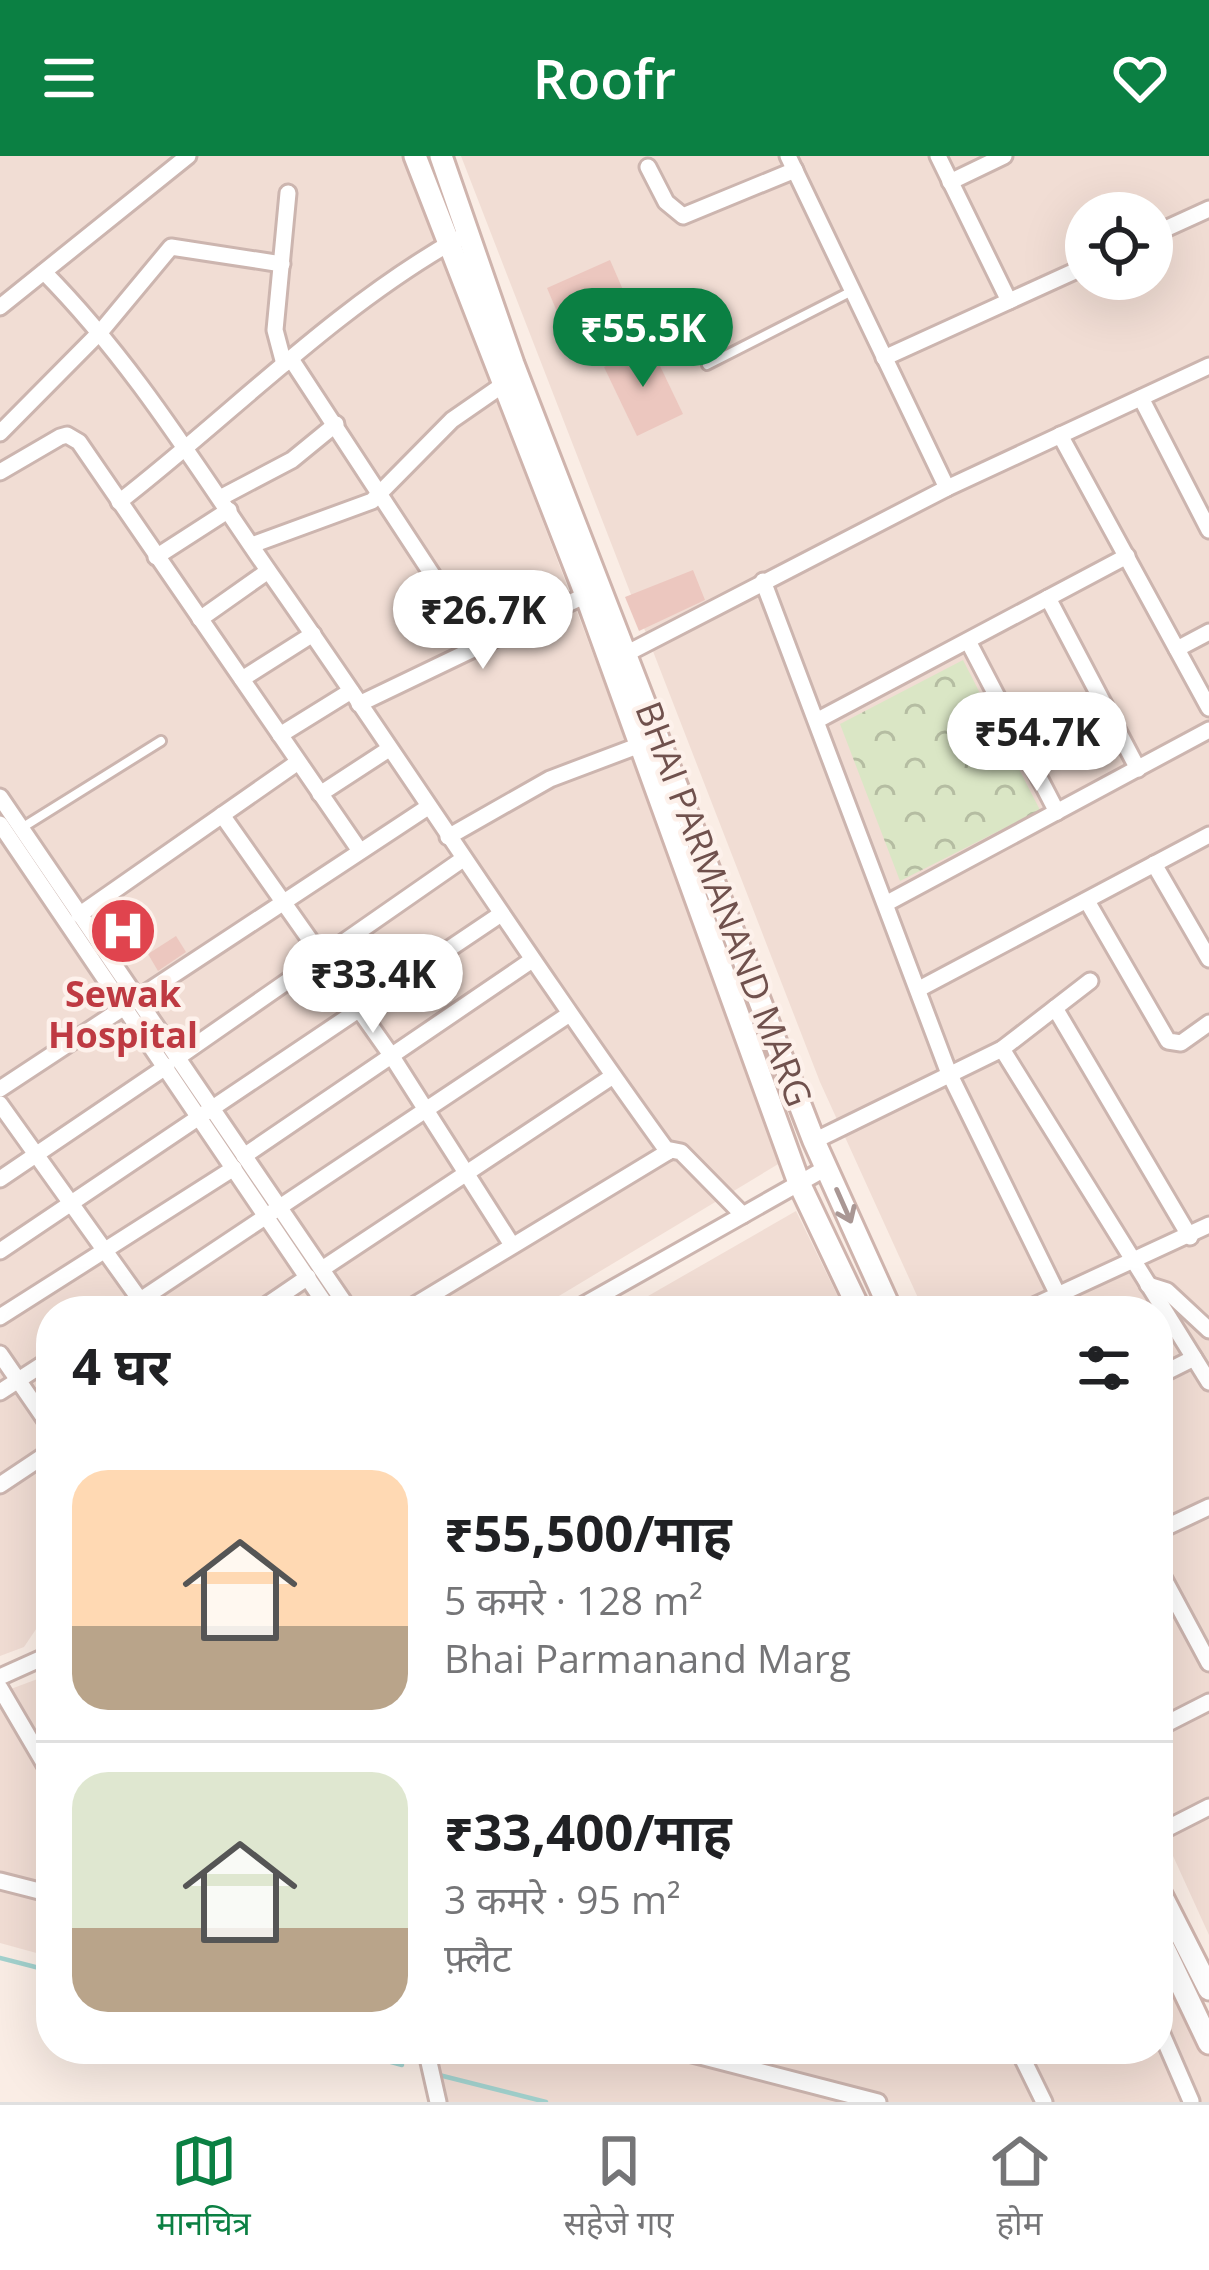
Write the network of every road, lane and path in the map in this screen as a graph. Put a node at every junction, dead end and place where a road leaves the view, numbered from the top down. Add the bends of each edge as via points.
1 (188, 156) edge
2 (938, 156) edge
3 (1004, 156) edge
4 (444, 157) edge
5 (417, 161) edge
6 (791, 163) edge
7 (648, 167) dead end
8 (950, 182) junction
9 (288, 194) dead end
10 (1209, 209) edge
11 (1173, 225) edge
12 (471, 231) junction
13 (449, 244) junction
14 (282, 264) junction
15 (44, 272) junction
16 (1065, 276) edge
17 (853, 291) junction
18 (1009, 301) junction
19 (0, 307) edge
20 (102, 330) junction
21 (884, 358) junction
22 (287, 361) junction
23 (707, 365) dead end
24 (1209, 366) edge
25 (504, 384) junction
26 (1141, 398) junction
27 (336, 424) junction
28 (0, 433) edge
29 (1060, 435) junction
30 (188, 448) junction
31 (0, 472) edge
32 (947, 488) junction
33 (382, 494) junction
34 (119, 502) junction
35 (224, 504) junction
36 (1209, 530) edge
37 (252, 545) junction
38 (1126, 556) junction
39 (156, 557) junction
40 (268, 571) junction
41 (763, 581) junction
42 (586, 595) junction
43 (1048, 598) junction
44 (200, 619) junction
45 (1209, 632) edge
46 (313, 634) junction
47 (968, 641) junction
48 (479, 646) junction
49 (1177, 649) junction
50 (619, 657) junction
51 (242, 679) junction
52 (355, 698) junction
53 (1209, 708) edge
54 (818, 721) junction
55 (1209, 730) edge
56 (280, 735) junction
57 (161, 741) dead end
58 (640, 745) junction
59 (389, 749) junction
60 (298, 762) junction
61 (1138, 769) junction
62 (320, 794) junction
63 (0, 797) edge
64 (428, 807) junction
65 (1057, 812) junction
66 (222, 815) junction
67 (10, 830) edge
68 (1209, 835) edge
69 (448, 837) junction
70 (360, 851) junction
71 (463, 859) junction
72 (1154, 864) junction
73 (51, 886) junction
74 (1087, 901) junction
75 (282, 902) junction
76 (889, 902) junction
77 (500, 914) junction
78 (80, 915) junction
79 (321, 957) junction
80 (1209, 959) edge
81 (532, 960) junction
82 (1090, 981) dead end
83 (919, 989) junction
84 (133, 1004) junction
85 (1055, 1008) junction
86 (359, 1010) junction
87 (568, 1015) junction
88 (1209, 1023) edge
89 (1002, 1049) junction
90 (391, 1055) junction
91 (172, 1062) junction
92 (948, 1071) junction
93 (613, 1076) junction
94 (0, 1089) edge
95 (0, 1104) edge
96 (426, 1110) junction
97 (208, 1115) junction
98 (814, 1141) junction
99 (668, 1152) junction
100 (36, 1154) junction
101 (239, 1162) junction
102 (826, 1168) junction
103 (466, 1172) junction
104 (0, 1179) edge
105 (799, 1183) junction
106 (71, 1203) junction
107 (274, 1214) junction
108 (743, 1215) junction
109 (1209, 1225) edge
110 (1190, 1237) junction
111 (512, 1245) junction
112 (103, 1248) junction
113 (0, 1251) edge
114 (1133, 1262) junction
115 (315, 1273) junction
116 (1148, 1286) junction
117 (1057, 1293) junction
118 (137, 1296) edge
119 (158, 1296) edge
120 (280, 1296) edge
121 (324, 1296) edge
122 (336, 1296) edge
123 (429, 1296) edge
124 (600, 1296) edge
125 (853, 1296) edge
126 (884, 1296) edge
127 (1051, 1296) edge
128 (1154, 1296) edge
129 (1172, 1296) edge
130 (1173, 1297) edge
131 (0, 1317) edge
132 (1173, 1325) edge
133 (1209, 1330) edge
134 (0, 1354) edge
135 (1194, 1358) junction
136 (36, 1368) edge
137 (1173, 1368) edge
138 (18, 1380) junction
139 (1209, 1382) edge
140 (0, 1392) edge
141 (36, 1406) edge
142 (36, 1461) edge
143 (0, 1485) edge
144 (1209, 1507) edge
145 (1173, 1524) edge
146 (1173, 1596) edge
147 (36, 1660) edge
148 (1209, 1663) edge
149 (0, 1676) edge
150 (0, 1688) edge
151 (1209, 1702) edge
152 (1173, 1720) edge
153 (36, 1749) edge
154 (1209, 1807) edge
155 (1173, 1825) edge
156 (0, 1881) edge
157 (36, 1890) edge
158 (1173, 1918) edge
159 (1173, 1967) edge
160 (1209, 1989) edge
161 (1209, 2043) edge
162 (1173, 2061) edge
163 (429, 2064) edge
164 (733, 2064) edge
165 (1025, 2064) edge
166 (1209, 2093) edge
167 (1190, 2101) edge
168 (438, 2102) edge
169 (878, 2102) edge
170 (1044, 2102) edge

1 - 15 street
2 - 8 street
3 - 8 street
4 - 5 street
4 - 12 street, BHAI PARMANAND MARG
5 - 13 street, BHAI PARMANAND MARG
6 - 7 street via 692,216 672,211
6 - 17 street
8 - 18 street
9 - 14 street
10 - 11 street
12 - 13 street
12 - 50 street, BHAI PARMANAND MARG
13 - 22 street
13 - 25 street, BHAI PARMANAND MARG
14 - 20 street via 172,248
14 - 22 street via 275,343
15 - 19 street
15 - 20 street
16 - 18 street
17 - 21 street
17 - 23 lane
18 - 21 street
20 - 28 street
20 - 30 street
21 - 32 street
22 - 27 street
22 - 30 street
24 - 26 street
25 - 33 street via 452,420
25 - 42 street, BHAI PARMANAND MARG
26 - 29 street
26 - 36 street
27 - 33 street
27 - 35 street
29 - 32 street
29 - 38 street
30 - 34 street
30 - 35 street
31 - 34 street via 68,435
32 - 41 street
33 - 37 street
33 - 48 street
34 - 39 street
35 - 37 street
35 - 39 street
37 - 40 street
38 - 43 street
38 - 49 street
39 - 44 street
40 - 44 street
40 - 46 street
41 - 50 street
41 - 54 street
42 - 48 street
42 - 50 street, BHAI PARMANAND MARG
43 - 47 street
43 - 61 street
44 - 51 street
45 - 49 street
46 - 51 street
46 - 52 street
47 - 54 street
47 - 65 street
48 - 52 street
49 - 53 street
50 - 58 street, BHAI PARMANAND MARG
50 - 98 street, BHAI PARMANAND MARG
51 - 56 street
52 - 56 street
52 - 59 street
54 - 76 street
55 - 61 street
56 - 60 street
57 - 67 lane
58 - 69 street via 550,779
58 - 105 street, BHAI PARMANAND MARG
59 - 62 street
59 - 64 street
60 - 62 street
60 - 66 street
61 - 65 street
62 - 70 street
63 - 67 street
64 - 69 street
64 - 70 street
65 - 76 street
66 - 75 street
66 - 78 street
67 - 73 street
68 - 72 street
69 - 71 street
70 - 75 street
71 - 77 street
71 - 79 street
72 - 74 street
72 - 80 street
73 - 78 street
73 - 84 street
74 - 83 street
74 - 88 street via 1168,1041 1181,1043
75 - 79 street
75 - 84 street
76 - 83 street
77 - 81 street
77 - 86 street
78 - 84 street
79 - 86 street
79 - 91 street
81 - 87 street
81 - 90 street
82 - 85 street
83 - 92 street
84 - 91 street
84 - 94 street
85 - 89 street
85 - 110 street
86 - 90 street
86 - 97 street
87 - 93 street
87 - 96 street
89 - 92 street
89 - 114 street
90 - 96 street
90 - 101 street
91 - 97 street
91 - 100 street
92 - 98 street
92 - 117 street
93 - 99 street
93 - 103 street
95 - 100 street
96 - 103 street
96 - 107 street
97 - 101 street
97 - 106 street
98 - 102 street, BHAI PARMANAND MARG
99 - 108 street via 681,1152
99 - 111 street
100 - 104 street
100 - 106 street
101 - 107 street
101 - 112 street
102 - 105 street
102 -> 126 street, BHAI PARMANAND MARG
103 - 111 street
103 - 115 street
105 - 108 street
105 - 125 street, BHAI PARMANAND MARG
106 - 112 street
106 - 113 street
107 - 115 street
107 - 119 street
108 - 124 street
109 - 110 street
110 - 114 street
111 - 123 street
112 - 118 street
112 - 131 street
114 - 116 street
114 - 117 street
115 - 120 street
115 - 121 street
115 - 122 street
116 - 128 street
116 - 129 street
117 - 127 street
130 - 133 street
132 - 135 street
134 - 138 street
135 - 137 street
135 - 139 street
136 - 138 street
138 - 140 street
138 - 141 street
142 - 143 street
144 - 145 street
146 - 148 street
147 - 149 street
150 - 153 street
151 - 152 street
154 - 155 street
156 - 157 street
158 - 160 street
159 - 161 street
162 - 167 street
163 - 168 street
164 - 169 street
165 - 170 street
166 - 167 street

